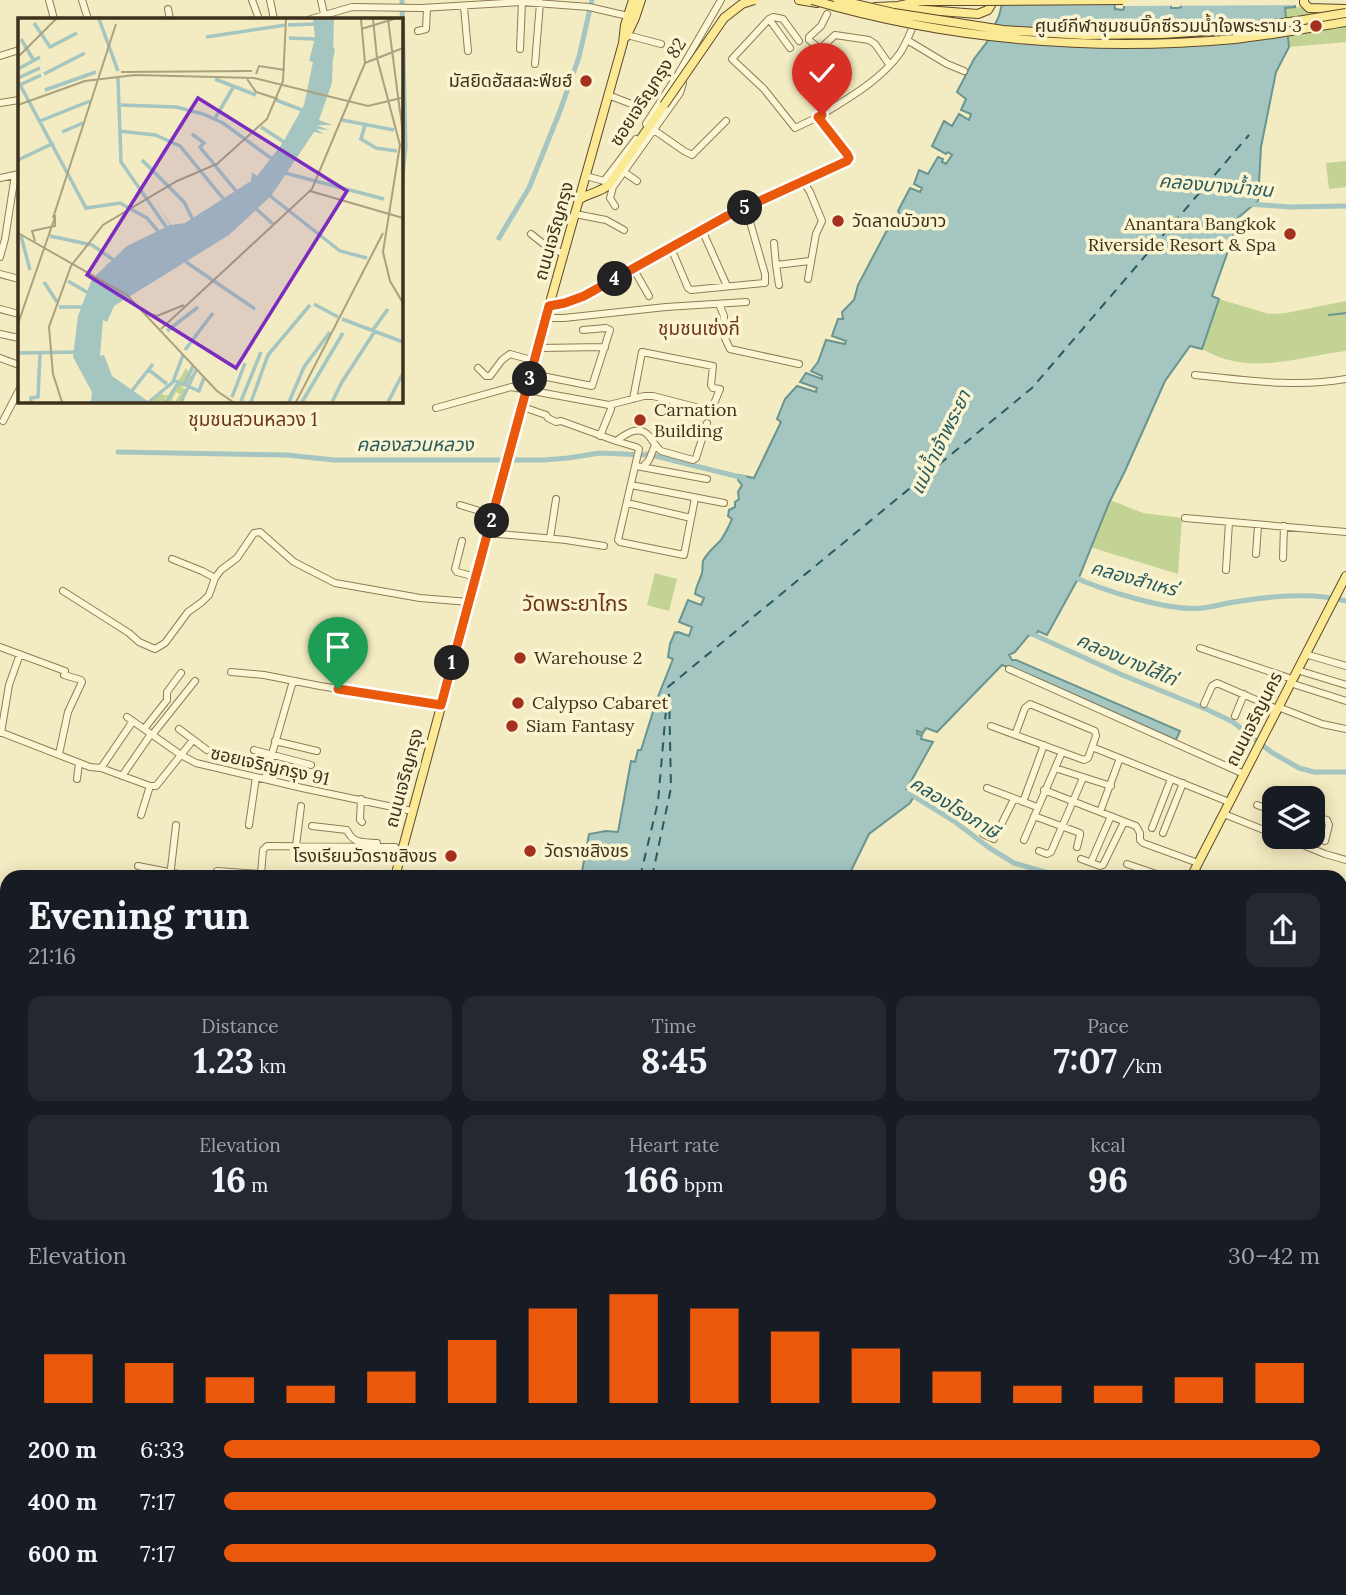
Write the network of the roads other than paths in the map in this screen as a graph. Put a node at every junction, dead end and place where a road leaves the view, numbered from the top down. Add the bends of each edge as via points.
1 (49, 0) edge
2 (82, 0) edge
3 (252, 0) edge
4 (270, 0) edge
5 (321, 0) edge
6 (339, 0) edge
7 (633, 0) edge
8 (641, 0) edge
9 (721, 0) edge
10 (754, 0) edge
11 (799, 0) edge
12 (812, 0) edge
13 (838, 0) edge
14 (904, 0) edge
15 (1125, 0) edge
16 (1304, 0) edge
17 (504, 1) edge
18 (989, 1) edge
19 (522, 2) junction
20 (370, 3) edge
21 (540, 3) junction
22 (390, 4) edge
23 (423, 5) edge
24 (464, 6) junction
25 (917, 6) edge
26 (168, 9) dead end
27 (341, 10) junction
28 (1346, 11) edge
29 (827, 13) dead end
30 (324, 14) junction
31 (628, 16) junction
32 (54, 18) edge
33 (88, 18) edge
34 (170, 18) edge
35 (259, 18) edge
36 (274, 18) edge
37 (313, 18) edge
38 (769, 19) junction
39 (1346, 22) edge
40 (418, 32) dead end
41 (625, 37) junction
42 (907, 40) junction
43 (799, 41) dead end
44 (660, 44) dead end
45 (790, 48) dead end
46 (520, 49) dead end
47 (18, 50) edge
48 (468, 51) dead end
49 (0, 56) edge
50 (535, 64) dead end
51 (889, 64) junction
52 (964, 71) dead end
53 (677, 76) junction
54 (608, 95) junction
55 (18, 100) edge
56 (0, 103) edge
57 (642, 108) dead end
58 (818, 117) junction
59 (726, 121) dead end
60 (654, 130) junction
61 (624, 172) junction
62 (17, 175) edge
63 (586, 176) junction
64 (0, 178) edge
65 (637, 181) dead end
66 (803, 181) junction
67 (580, 199) junction
68 (615, 206) dead end
69 (746, 208) junction
70 (576, 214) junction
71 (624, 230) dead end
72 (702, 230) junction
73 (531, 234) dead end
74 (774, 243) dead end
75 (671, 248) junction
76 (564, 254) junction
77 (0, 257) edge
78 (810, 261) junction
79 (776, 265) junction
80 (634, 268) junction
81 (0, 274) edge
82 (18, 279) edge
83 (808, 279) dead end
84 (779, 285) dead end
85 (727, 286) junction
86 (649, 296) dead end
87 (746, 302) dead end
88 (719, 304) junction
89 (549, 306) junction
90 (0, 309) edge
91 (18, 314) edge
92 (546, 318) junction
93 (583, 330) dead end
94 (0, 334) edge
95 (18, 338) edge
96 (605, 347) junction
97 (539, 348) junction
98 (0, 358) edge
99 (535, 361) junction
100 (799, 364) dead end
101 (18, 365) edge
102 (478, 368) dead end
103 (531, 374) junction
104 (1195, 375) dead end
105 (1346, 379) edge
106 (528, 389) junction
107 (18, 391) edge
108 (633, 399) junction
109 (523, 407) junction
110 (436, 408) dead end
111 (4, 409) edge
112 (611, 409) dead end
113 (3, 421) dead end
114 (707, 423) dead end
115 (600, 436) junction
116 (616, 441) junction
117 (652, 453) junction
118 (639, 460) junction
119 (707, 478) dead end
120 (631, 485) junction
121 (695, 498) junction
122 (556, 499) dead end
123 (627, 503) junction
124 (724, 503) dead end
125 (460, 505) dead end
126 (493, 515) junction
127 (691, 518) junction
128 (1185, 518) dead end
129 (1229, 522) junction
130 (1258, 526) junction
131 (1284, 526) junction
132 (1346, 532) edge
133 (488, 533) junction
134 (550, 538) junction
135 (462, 541) dead end
136 (604, 546) dead end
137 (1256, 554) dead end
138 (1283, 558) dead end
139 (172, 559) dead end
140 (1226, 570) dead end
141 (1346, 576) edge
142 (476, 577) junction
143 (215, 578) junction
144 (63, 592) dead end
145 (469, 602) junction
146 (0, 647) edge
147 (1200, 648) dead end
148 (20, 653) junction
149 (1306, 654) junction
150 (1346, 666) edge
151 (1009, 669) dead end
152 (231, 672) dead end
153 (181, 673) dead end
154 (1293, 677) junction
155 (195, 681) dead end
156 (293, 681) junction
157 (1346, 685) edge
158 (1244, 694) junction
159 (1346, 701) edge
160 (1204, 704) dead end
161 (441, 705) junction
162 (1278, 708) junction
163 (1234, 716) dead end
164 (991, 726) dead end
165 (144, 729) junction
166 (179, 729) dead end
167 (1346, 729) edge
168 (0, 732) edge
169 (151, 734) junction
170 (1015, 735) junction
171 (192, 740) junction
172 (275, 741) junction
173 (1044, 745) junction
174 (1093, 747) junction
175 (207, 750) dead end
176 (254, 750) dead end
177 (317, 751) dead end
178 (1062, 752) junction
179 (59, 754) junction
180 (181, 755) junction
181 (271, 755) junction
182 (1120, 758) junction
183 (79, 763) junction
184 (311, 765) dead end
185 (101, 768) junction
186 (1055, 768) junction
187 (1244, 774) junction
188 (122, 776) junction
189 (256, 777) junction
190 (265, 778) junction
191 (1083, 778) junction
192 (77, 779) dead end
193 (1171, 779) junction
194 (1183, 783) junction
195 (150, 786) junction
196 (1111, 786) junction
197 (987, 788) dead end
198 (1044, 790) junction
199 (361, 799) junction
200 (1014, 799) junction
201 (1023, 802) junction
202 (1073, 802) junction
203 (1229, 802) junction
204 (1257, 804) dead end
205 (300, 806) dead end
206 (1262, 806) edge
207 (1037, 807) junction
208 (412, 811) junction
209 (1100, 812) junction
210 (1224, 814) junction
211 (141, 815) dead end
212 (1034, 816) junction
213 (1111, 816) junction
214 (1325, 819) edge
215 (362, 822) dead end
216 (1124, 822) junction
217 (176, 825) dead end
218 (249, 825) dead end
219 (312, 827) dead end
220 (1063, 827) junction
221 (1152, 828) dead end
222 (1262, 829) edge
223 (1163, 833) dead end
224 (984, 834) dead end
225 (1024, 840) dead end
226 (1325, 841) edge
227 (296, 846) junction
228 (399, 847) junction
229 (1077, 847) dead end
230 (1314, 849) edge
231 (1040, 851) dead end
232 (1081, 859) dead end
233 (1346, 860) edge
234 (1091, 862) junction
235 (1127, 864) dead end
236 (138, 866) dead end
237 (154, 870) edge
238 (170, 870) edge
239 (261, 870) edge
240 (396, 870) edge
241 (1144, 870) edge
242 (1195, 870) edge

1 - 32 street
2 - 33 street
3 - 35 street
4 - 36 street
5 - 30 street
6 - 27 street
7 - 31 main road, ถนนเจริญกรุง
8 - 41 main road, ถนนเจริญกรุง
9 - 53 street, ซอยเจริญกรุง 82
10 - 67 main road, bridge via 724,18 609,185
11 - 25 main road via 842,6
12 - 39 main road, bridge via 856,13 1002,38 1084,44 1236,39
13 - 28 main road, bridge via 1003,30 1084,35 1234,29
14 - 25 main road
15 - 18 main road, bridge
16 - 28 main road via 1309,8
17 - 19 street
17 - 24 street
18 - 25 main road
19 - 21 street
19 - 46 street
20 - 22 street
20 - 27 street
21 - 31 street
21 - 50 street
22 - 23 street via 405,8
23 - 24 street
23 - 40 street via 426,29
24 - 48 street
25 - 42 street
26 - 34 street
27 - 30 street
29 - 51 street via 809,37 819,49 835,35 869,40
30 - 37 street
31 - 41 main road, ถนนเจริญกรุง
38 - 43 street via 783,19
38 - 45 street
38 - 58 street via 732,59 794,128
41 - 44 street
41 - 54 main road, ถนนเจริญกรุง
42 - 51 street
42 - 52 street
47 - 49 street
51 - 58 street
53 - 60 street via 683,83 680,93
53 - 63 street, ซอยเจริญกรุง 82 via 604,181
54 - 57 street
54 - 63 main road, ถนนเจริญกรุง
55 - 56 street
58 - 66 street via 849,160
59 - 60 street via 692,155
60 - 61 street
61 - 65 street
61 - 68 street via 611,194
62 - 64 street
62 - 77 street
63 - 67 main road, ถนนเจริญกรุง
66 - 69 street
66 - 78 street via 822,221
67 - 70 main road, ถนนเจริญกรุง
69 - 72 street
69 - 85 street via 765,283
70 - 71 street via 606,220
70 - 76 main road, ถนนเจริญกรุง
72 - 75 street
72 - 85 street
73 - 76 street
74 - 79 street
75 - 80 street
75 - 85 street via 688,288
76 - 89 main road, ถนนเจริญกรุง
78 - 79 street
78 - 83 street
79 - 84 street
80 - 86 street
80 - 89 street via 584,296
81 - 82 street
87 - 88 street
88 - 92 street
88 - 100 street via 730,348
89 - 92 main road, ถนนเจริญกรุง
90 - 91 street
92 - 97 main road, ถนนเจริญกรุง
93 - 96 street via 609,329
94 - 95 street
96 - 97 street
96 - 103 street via 590,387
97 - 99 main road, ถนนเจริญกรุง
98 - 101 street
99 - 102 street via 510,354 490,376
99 - 103 main road, ถนนเจริญกรุง
103 - 106 main road, ถนนเจริญกรุง
104 - 105 street via 1274,384
106 - 108 street via 609,405
106 - 109 main road, ถนนเจริญกรุง
106 - 110 street via 511,387
107 - 111 street
108 - 108 street via 653,396 711,411 720,389 711,385 713,366 642,352
109 - 115 street
109 - 126 main road, ถนนเจริญกรุง
111 - 113 street
112 - 115 street
114 - 117 street via 693,460
115 - 116 street
116 - 117 street via 635,430 643,431
116 - 118 street via 636,447
117 - 118 street
118 - 119 street
118 - 120 street
120 - 121 street
120 - 123 street
121 - 124 street
121 - 127 street
122 - 134 street
123 - 127 street
123 - 127 street via 620,542 684,555
125 - 126 street
126 - 133 main road, ถนนเจริญกรุง
128 - 129 street
129 - 130 street
129 - 140 street
130 - 131 street
130 - 137 street
131 - 132 street
131 - 138 street
133 - 134 street
133 - 142 main road, ถนนเจริญกรุง
134 - 136 street
135 - 142 street via 455,569
139 - 143 street
141 - 149 main road, ถนนเจริญนคร
142 - 145 main road, ถนนเจริญกรุง
143 - 144 street via 209,595 155,649
143 - 145 street via 237,558 254,533 260,532 295,562 335,583
145 - 161 main road, ถนนเจริญกรุง
146 - 148 street
147 - 154 street
148 - 168 street
148 - 179 street via 82,682 68,712
149 - 150 street
149 - 154 main road, ถนนเจริญนคร
151 - 187 street
152 - 156 street
153 - 165 street
154 - 157 street
154 - 159 street
154 - 162 main road, ถนนเจริญนคร
155 - 169 street
156 - 161 street
156 - 172 street
158 - 160 street via 1215,684
158 - 162 street
158 - 163 street
161 - 208 main road, ถนนเจริญกรุง
162 - 167 street
162 - 187 main road, ถนนเจริญนคร
164 - 170 street
165 - 169 street, ซอยเจริญกรุง 91
165 - 185 street, ซอยเจริญกรุง 91 via 130,719
166 - 171 street
168 - 179 street
169 - 180 street, ซอยเจริญกรุง 91
169 - 188 street
170 - 173 street
170 - 174 street via 1030,704 1095,731
171 - 175 street
171 - 180 street
172 - 177 street
172 - 181 street
173 - 178 street
173 - 201 street
174 - 178 street via 1086,760
174 - 182 street
176 - 181 street
178 - 186 street
179 - 183 street
180 - 189 street, ซอยเจริญกรุง 91
180 - 195 street via 156,786
181 - 184 street
181 - 190 street
182 - 193 street
182 - 196 street
183 - 185 street
183 - 192 street
185 - 188 street
186 - 191 street
186 - 198 street
187 - 203 main road, ถนนเจริญนคร
188 - 195 street
189 - 190 street, ซอยเจริญกรุง 91
189 - 218 street
190 - 199 street, ซอยเจริญกรุง 91
191 - 196 street
191 - 202 street
193 - 194 street
193 - 221 street
194 - 203 street
194 - 223 street
195 - 211 street
196 - 209 street
197 - 200 street
198 - 202 street
198 - 207 street
199 - 208 street, ซอยเจริญกรุง 91
199 - 215 street
200 - 201 street
200 - 224 street via 998,840
201 - 207 street
202 - 209 street
202 - 220 street
203 - 210 main road, ถนนเจริญนคร
204 - 206 street
205 - 227 street
207 - 212 street
208 - 228 main road, ถนนเจริญกรุง
209 - 213 street
210 - 222 street
210 - 242 main road, ถนนเจริญนคร
212 - 220 street
212 - 225 street
213 - 216 street
213 - 234 street
214 - 226 street via 1329,825
216 - 234 street via 1103,865
216 - 242 street via 1136,826 1143,843
217 - 238 street
219 - 228 street via 346,830 354,840
220 - 229 street via 1080,832
220 - 231 street via 1051,852
227 - 228 street
227 - 239 street via 267,846
228 - 240 main road, ถนนเจริญกรุง
230 - 233 street
232 - 234 street
235 - 241 street
236 - 237 street

